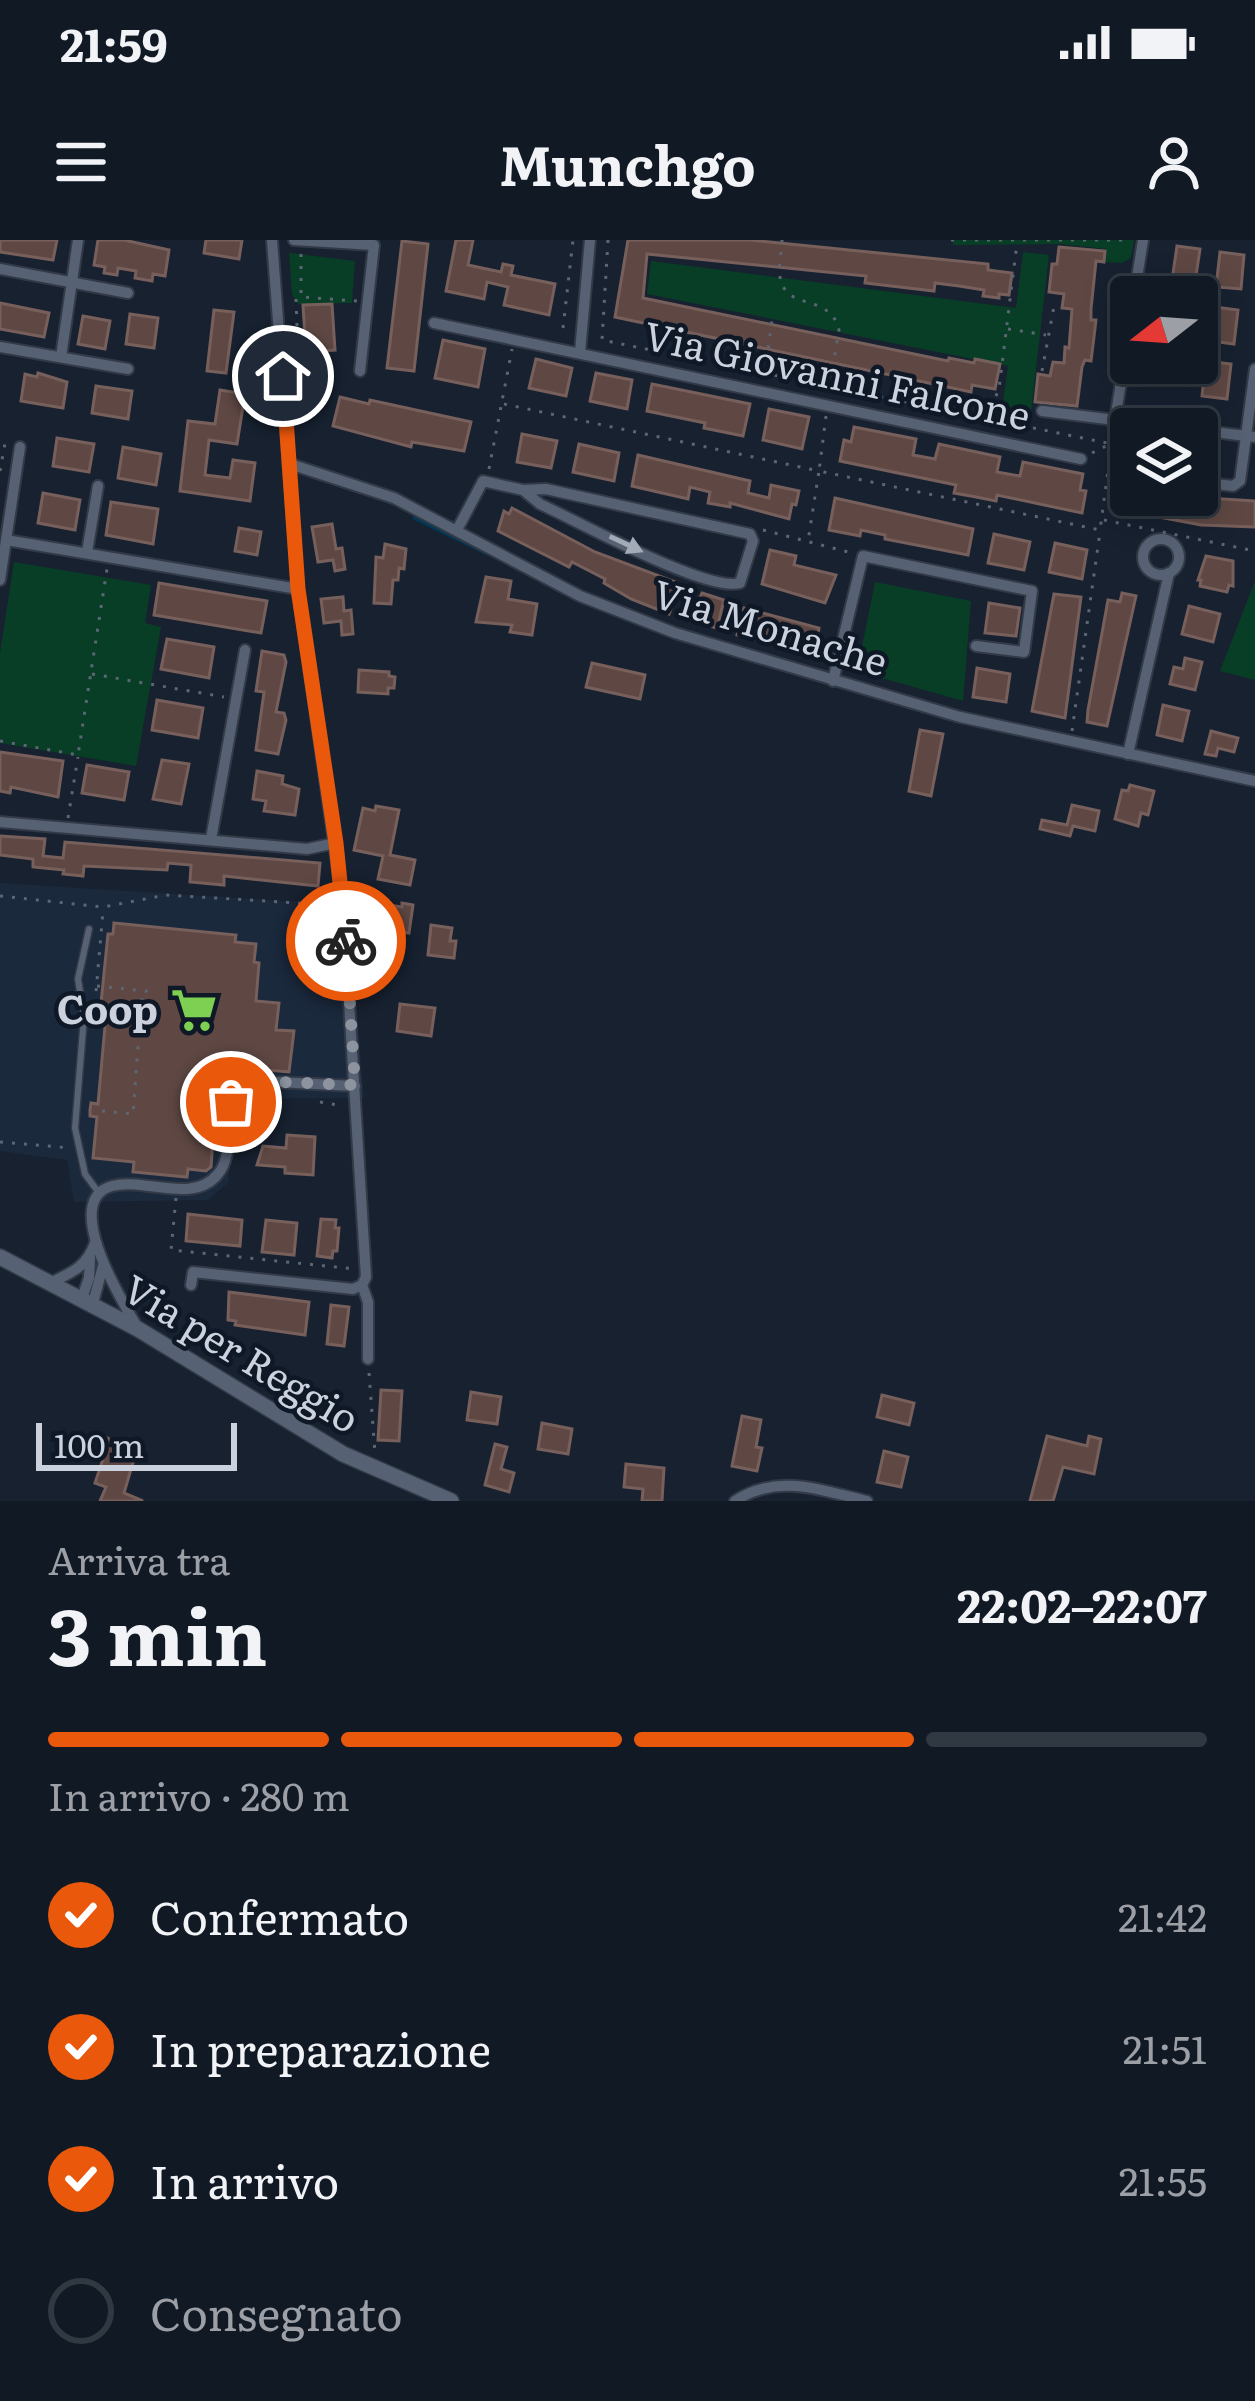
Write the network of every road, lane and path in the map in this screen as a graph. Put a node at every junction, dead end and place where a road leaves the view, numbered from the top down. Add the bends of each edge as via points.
1 (78, 240) edge
2 (272, 240) edge
3 (297, 240) edge
4 (573, 240) edge
5 (590, 240) edge
6 (608, 240) edge
7 (951, 240) edge
8 (1124, 240) edge
9 (1143, 240) edge
10 (1017, 241) edge
11 (375, 243) edge
12 (0, 269) edge
13 (1137, 276) edge
14 (72, 283) junction
15 (128, 293) dead end
16 (302, 296) junction
17 (1055, 301) dead end
18 (368, 302) junction
19 (772, 320) dead end
20 (434, 323) dead end
21 (563, 328) dead end
22 (1006, 329) junction
23 (1048, 336) junction
24 (514, 339) junction
25 (0, 347) edge
26 (580, 352) junction
27 (61, 357) junction
28 (128, 369) dead end
29 (1255, 369) edge
30 (360, 370) dead end
31 (1042, 370) dead end
32 (765, 374) junction
33 (299, 386) dead end
34 (504, 404) junction
35 (991, 406) dead end
36 (1042, 411) dead end
37 (1110, 419) edge
38 (1218, 432) edge
39 (1251, 436) edge
40 (5, 442) dead end
41 (20, 447) dead end
42 (1081, 459) joint
43 (290, 464) junction
44 (0, 471) edge
45 (483, 481) junction
46 (1218, 484) edge
47 (98, 486) dead end
48 (523, 490) junction
49 (1102, 519) dead end
50 (457, 530) junction
51 (1100, 530) dead end
52 (749, 534) junction
53 (6, 540) junction
54 (808, 542) junction
55 (1255, 550) edge
56 (87, 552) junction
57 (109, 555) junction
58 (862, 556) junction
59 (1169, 573) dead end
60 (0, 580) edge
61 (298, 589) junction
62 (976, 646) dead end
63 (245, 650) dead end
64 (90, 674) junction
65 (833, 681) junction
66 (237, 699) junction
67 (0, 741) edge
68 (1070, 741) junction
69 (1128, 754) junction
70 (78, 755) junction
71 (1255, 781) edge
72 (0, 822) edge
73 (67, 827) junction
74 (211, 838) junction
75 (336, 843) junction
76 (0, 896) edge
77 (343, 906) junction
78 (89, 929) dead end
79 (97, 986) dead end
80 (142, 991) junction
81 (155, 992) dead end
82 (355, 1085) junction
83 (320, 1102) dead end
84 (345, 1106) dead end
85 (102, 1112) dead end
86 (0, 1142) edge
87 (65, 1148) dead end
88 (99, 1193) junction
89 (176, 1196) dead end
90 (94, 1243) junction
91 (0, 1257) edge
92 (90, 1258) junction
93 (103, 1264) junction
94 (355, 1270) dead end
95 (52, 1282) junction
96 (191, 1285) dead end
97 (362, 1286) junction
98 (88, 1301) junction
99 (138, 1329) junction
100 (368, 1359) joint
101 (376, 1471) junction
102 (451, 1501) edge
103 (735, 1501) edge
104 (867, 1501) edge

1 - 14 street
2 - 43 street
3 - 11 street
3 - 16 path
4 - 21 path
5 - 26 street
6 - 32 path via 602,340
7 - 10 path
8 - 10 path
9 - 13 street
10 - 22 path
11 - 18 street
12 - 14 street
14 - 15 street
14 - 27 street
16 - 18 path
16 - 33 path
17 - 23 path
18 - 30 street
19 - 32 path
20 - 24 street, Via Giovanni Falcone
22 - 23 path
22 - 35 path
23 - 31 path
24 - 26 street, Via Giovanni Falcone
24 - 34 path
25 - 27 street
26 - 42 street, Via Giovanni Falcone
27 - 28 street
29 - 39 street
32 - 42 path via 1112,444
34 - 45 path
34 - 54 path via 819,471
36 - 37 street
38 - 39 street
39 - 46 street via 1240,481
40 - 44 path
41 - 53 street
43 - 50 street, Via Monache via 394,498
43 - 61 street
45 - 48 street
45 - 50 street
47 - 56 street
48 - 52 street
48 -> 52 street via 728,587 740,584
49 - 55 path
50 - 65 street, Via Monache via 580,596
51 - 68 path
52 - 54 path via 766,530
53 - 56 street
53 - 60 street
54 - 58 path
56 - 57 street
57 - 61 street
57 - 64 path
58 - 62 street via 1032,591 1024,652
58 - 65 street
59 - 69 street
61 - 75 street
63 - 66 street
64 - 66 path
64 - 70 path
65 - 68 street, Via Monache
66 - 74 street
67 - 70 path
68 - 69 street, Via Monache
69 - 71 street, Via Monache
70 - 73 path
72 - 73 street
73 - 74 street
74 - 75 street via 307,849
75 - 77 street
76 - 77 path via 103,907 166,895
77 - 82 street
78 - 88 lane via 78,980 84,1018 75,1128 85,1174
79 - 80 path
80 - 81 path
80 - 85 path via 133,1114
82 - 88 street via 240,1086 218,1176 196,1188 112,1185
82 - 97 street
83 - 84 path
86 - 87 path
88 - 90 street
89 - 94 path via 172,1250
90 - 92 street
90 - 93 street
91 - 95 main road, Via per Reggio
92 - 95 street
92 - 98 street
93 - 98 street
93 - 99 street
95 - 98 main road, Via per Reggio
96 - 97 street via 193,1272
97 - 100 street
98 - 99 main road, Via per Reggio
99 - 101 main road, Via per Reggio
100 - 101 path
101 - 102 main road, Via per Reggio
103 - 104 street via 765,1485 792,1484

